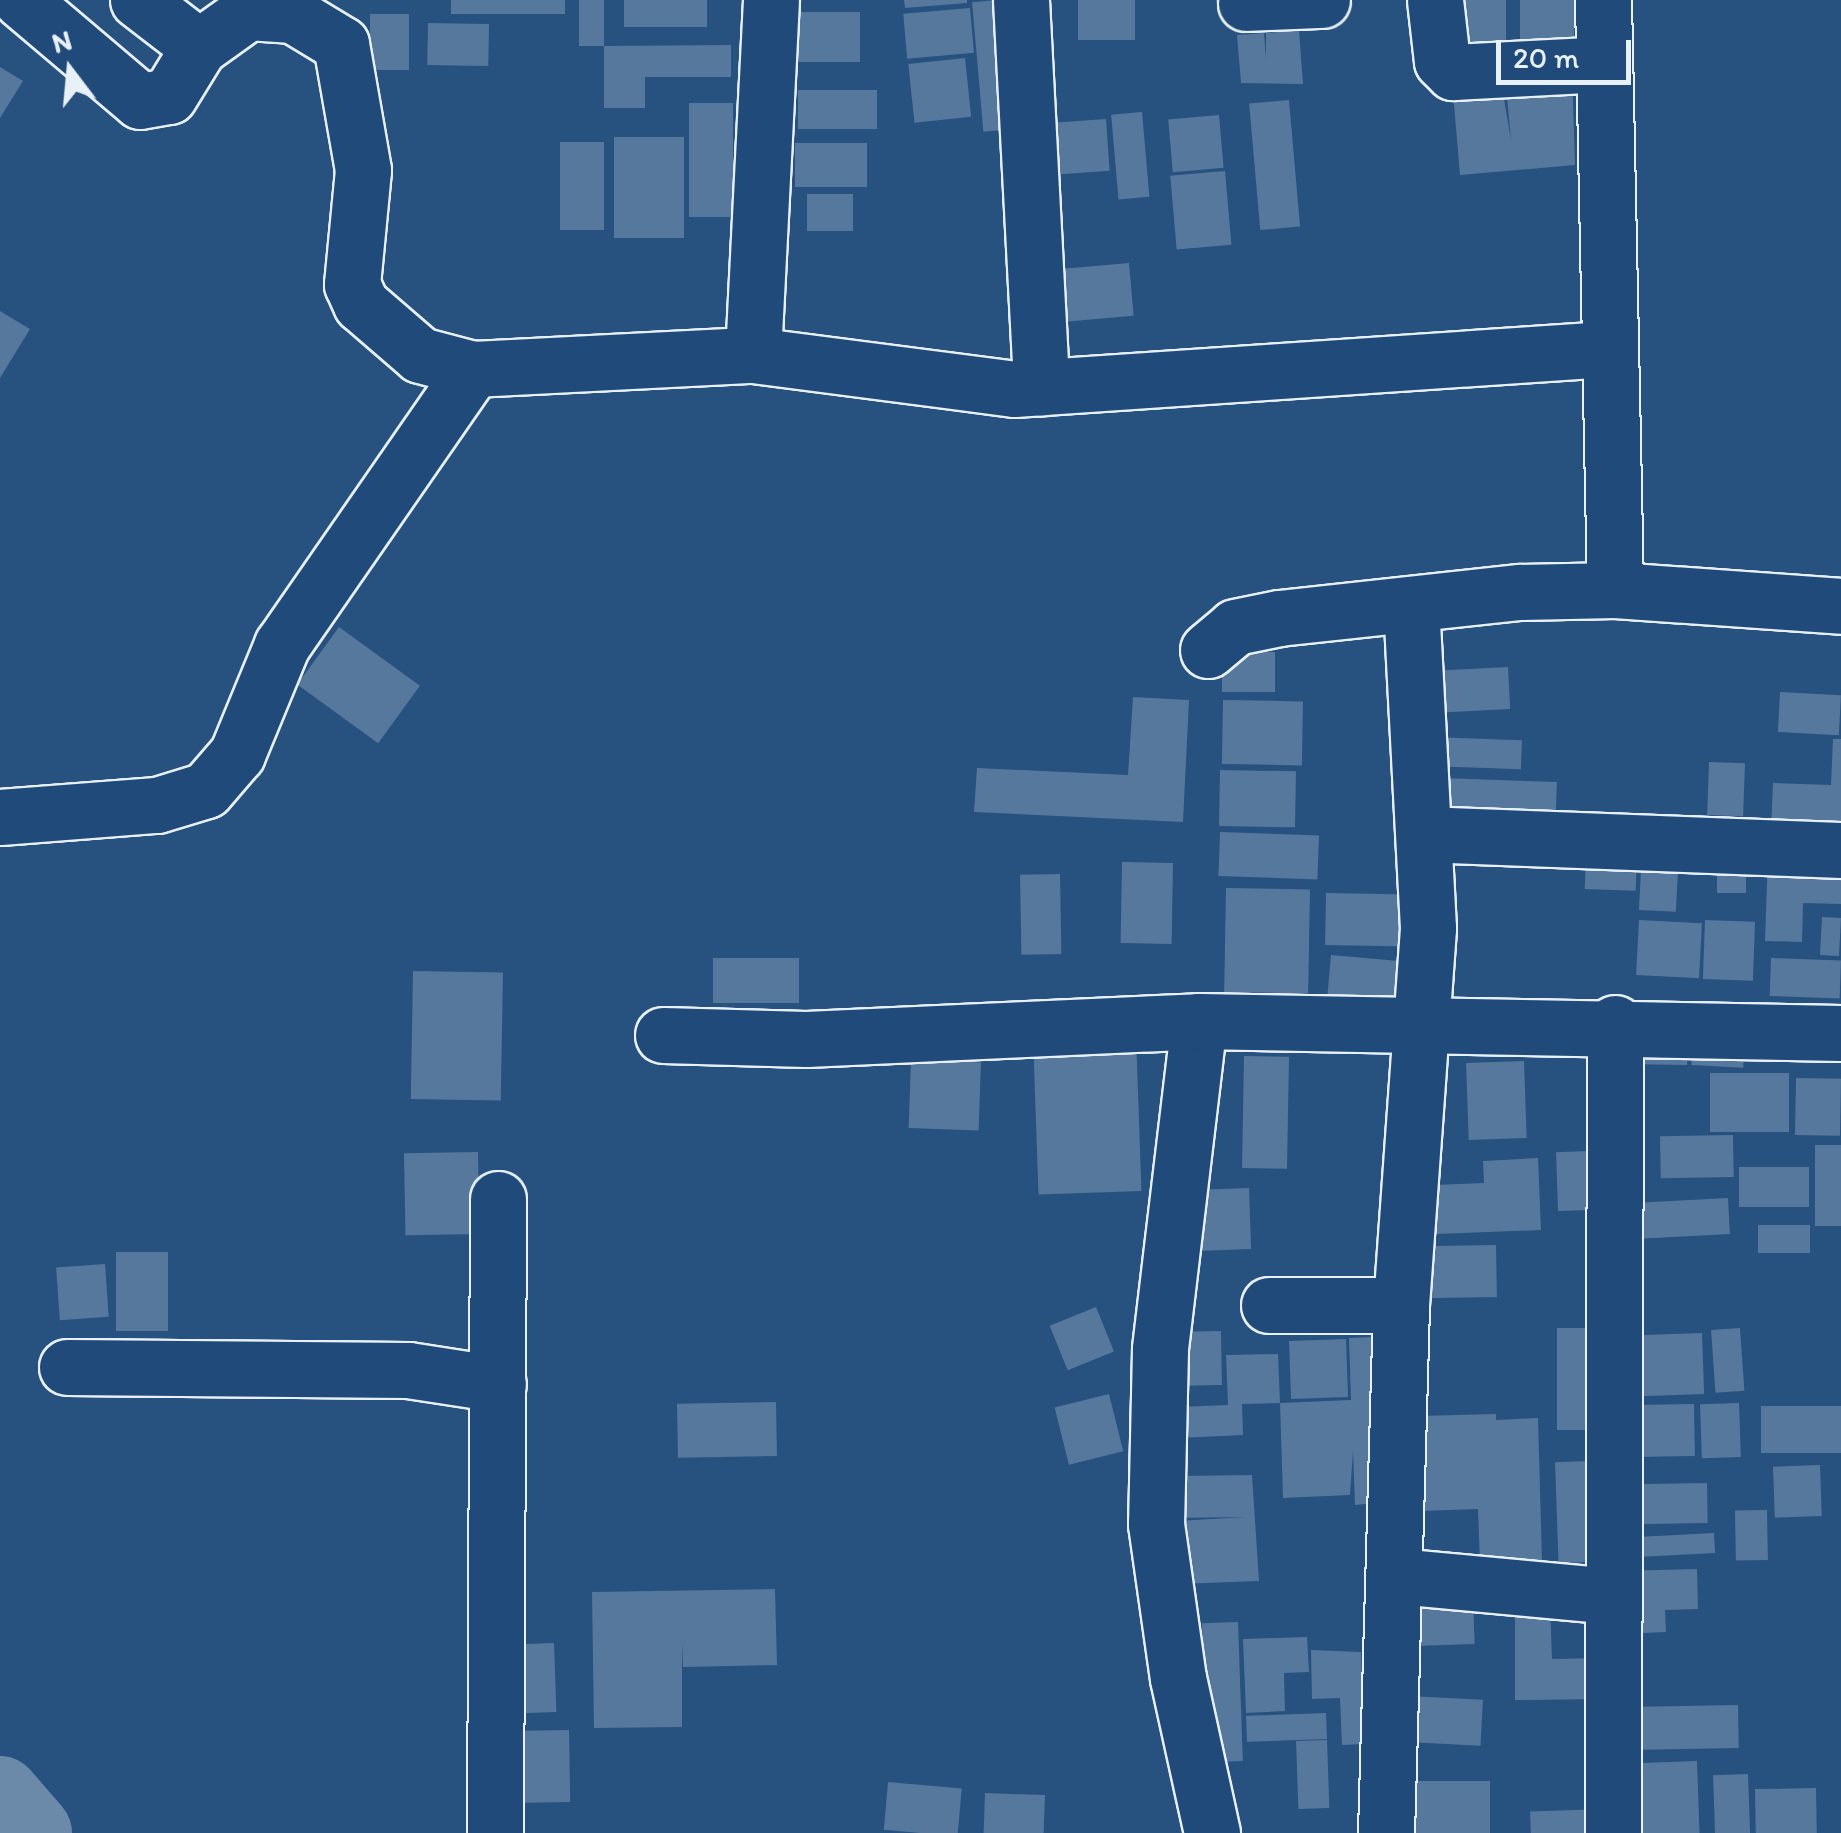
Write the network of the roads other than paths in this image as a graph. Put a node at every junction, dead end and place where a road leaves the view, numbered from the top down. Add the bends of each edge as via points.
1 (21, 0) edge
2 (138, 0) edge
3 (771, 0) edge
4 (1021, 0) edge
5 (1322, 0) edge
6 (1435, 0) edge
7 (1603, 0) edge
8 (1246, 3) dead end
9 (339, 22) edge
10 (199, 47) junction
11 (1604, 64) junction
12 (1607, 349) junction
13 (753, 355) junction
14 (474, 369) junction
15 (1041, 388) junction
16 (1616, 590) junction
17 (1841, 606) edge
18 (1410, 608) junction
19 (1208, 650) dead end
20 (0, 817) edge
21 (1424, 834) junction
22 (1841, 850) edge
23 (1199, 1021) junction
24 (1422, 1022) junction
25 (1615, 1023) junction
26 (1841, 1033) edge
27 (663, 1035) dead end
28 (498, 1200) dead end
29 (1269, 1305) dead end
30 (1401, 1305) junction
31 (67, 1367) dead end
32 (498, 1384) junction
33 (1396, 1576) junction
34 (1614, 1596) junction
35 (495, 1833) edge
36 (1212, 1833) edge
37 (1386, 1833) edge
38 (1613, 1833) edge

1 - 10 street via 140,101 170,96
2 - 10 street
3 - 13 street
4 - 15 street
5 - 8 street
6 - 11 street via 1442,61 1453,72
7 - 11 street
9 - 10 street via 248,12 223,22
9 - 14 street via 363,170 352,284 378,321 420,355
11 - 12 street
12 - 15 street
12 - 16 street
13 - 14 street
13 - 15 street
14 - 20 street via 282,644 237,754 206,790 156,805
16 - 17 street
16 - 18 street via 1520,592
18 - 19 street via 1265,620 1235,627
18 - 21 street
21 - 22 street
21 - 24 street
23 - 24 street
23 - 27 street via 806,1039
23 - 36 street via 1160,1350 1156,1524 1178,1678
24 - 25 street
24 - 30 street
25 - 26 street
25 - 34 street
28 - 32 street
29 - 30 street
30 - 33 street
31 - 32 street via 408,1370
32 - 35 street
33 - 34 street
33 - 37 street
34 - 38 street

